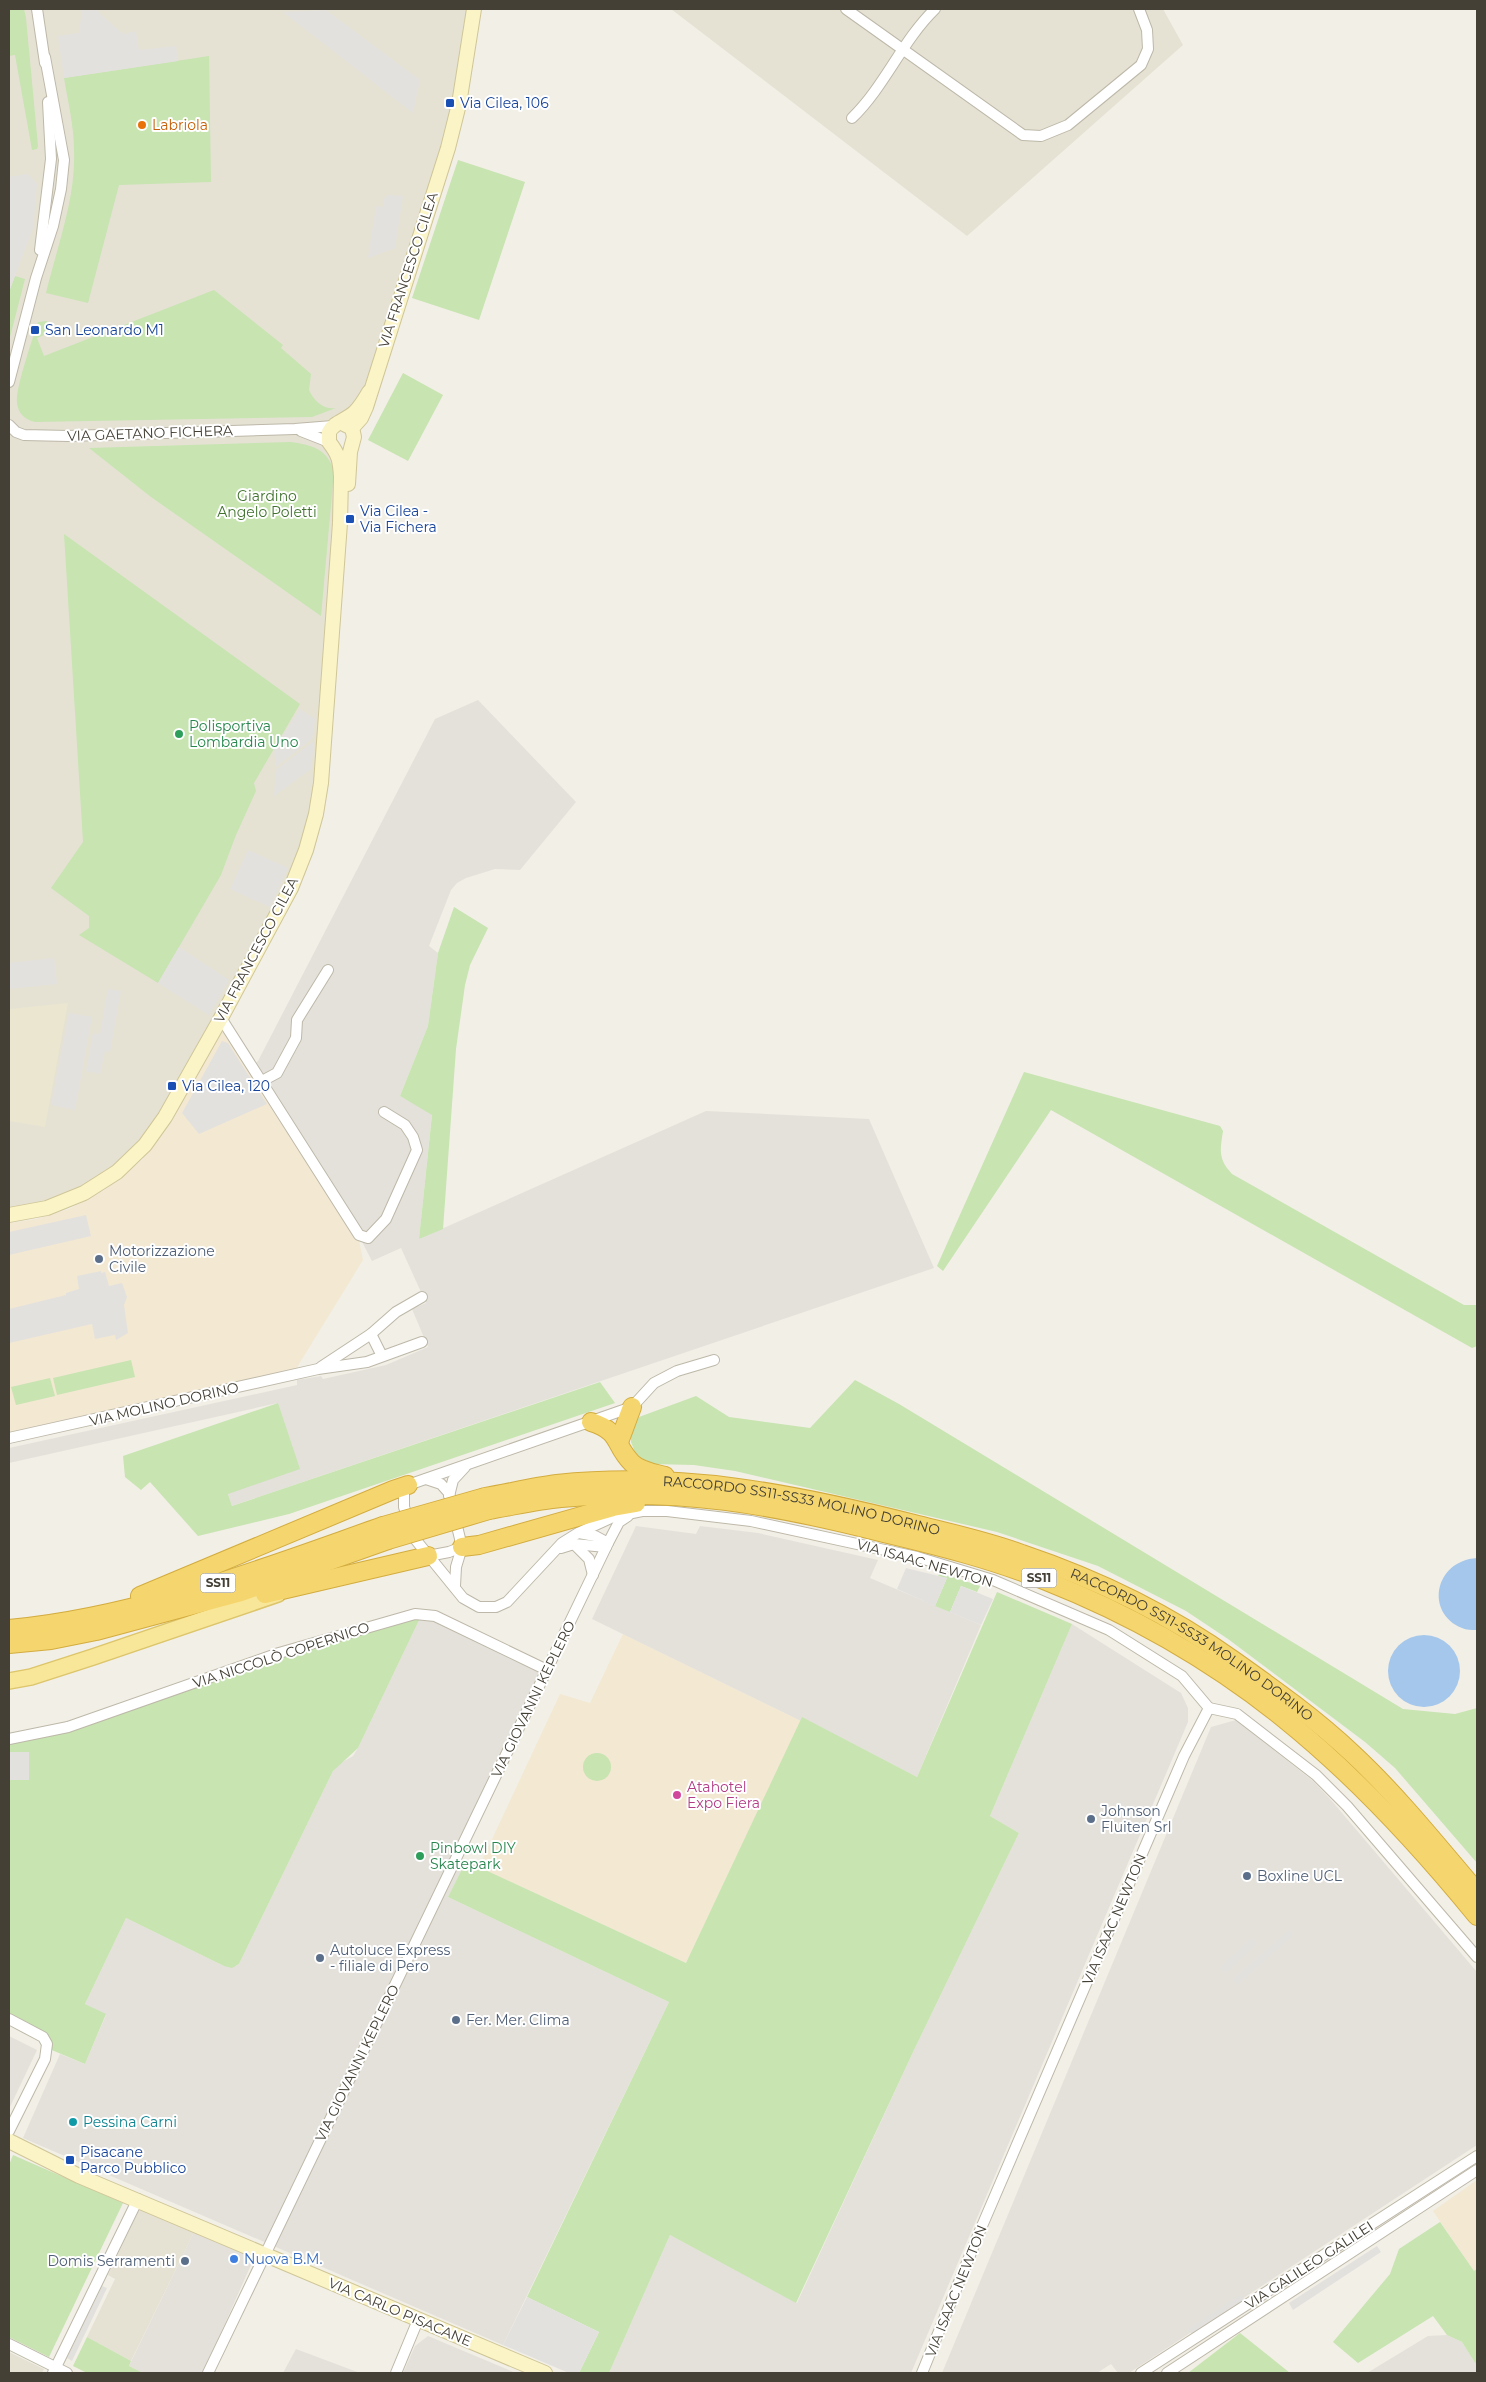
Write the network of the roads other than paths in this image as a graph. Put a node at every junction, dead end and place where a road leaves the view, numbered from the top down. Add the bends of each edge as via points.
1 (37, 9) edge
2 (474, 9) edge
3 (846, 9) edge
4 (935, 9) edge
5 (1139, 9) edge
6 (902, 50) junction
7 (852, 118) dead end
8 (9, 382) edge
9 (9, 425) edge
10 (342, 426) junction
11 (295, 429) junction
12 (351, 445) junction
13 (333, 446) junction
14 (340, 523) junction
15 (328, 970) dead end
16 (221, 1018) junction
17 (262, 1081) junction
18 (384, 1112) dead end
19 (9, 1215) edge
20 (422, 1297) dead end
21 (371, 1334) junction
22 (422, 1342) dead end
23 (382, 1356) junction
24 (714, 1360) dead end
25 (318, 1369) junction
26 (632, 1407) junction
27 (591, 1422) junction
28 (9, 1438) edge
29 (619, 1442) junction
30 (466, 1466) junction
31 (426, 1479) junction
32 (687, 1482) junction
33 (408, 1485) junction
34 (449, 1496) junction
35 (722, 1499) junction
36 (487, 1504) junction
37 (633, 1513) junction
38 (386, 1533) junction
39 (578, 1533) junction
40 (574, 1544) junction
41 (607, 1545) junction
42 (462, 1547) junction
43 (556, 1549) junction
44 (428, 1556) junction
45 (593, 1576) junction
46 (311, 1584) junction
47 (456, 1586) junction
48 (49, 1624) junction
49 (13, 1627) edge
50 (96, 1631) junction
51 (65, 1637) junction
52 (9, 1644) edge
53 (9, 1652) edge
54 (547, 1670) junction
55 (9, 1681) edge
56 (1209, 1708) junction
57 (9, 1740) edge
58 (1477, 1892) edge
59 (1477, 1916) edge
60 (1477, 1957) edge
61 (9, 2019) edge
62 (9, 2131) edge
63 (9, 2141) edge
64 (1477, 2156) edge
65 (1477, 2170) edge
66 (138, 2200) junction
67 (265, 2253) junction
68 (418, 2320) junction
69 (9, 2344) edge
70 (54, 2370) edge
71 (67, 2373) edge
72 (208, 2373) edge
73 (396, 2373) edge
74 (545, 2373) edge
75 (922, 2373) edge
76 (1141, 2373) edge
77 (1167, 2373) edge

1 - 8 street via 45,57 51,159 36,278
2 - 10 street, VIA FRANCESCO CILEA via 460,99 448,148 361,418
3 - 6 street
4 - 6 street
5 - 6 street via 1147,30 1148,49 1141,65 1068,125 1041,136 1023,135
6 - 7 street via 875,92
9 - 11 street, VIA GAETANO FICHERA via 20,434 30,435
10 - 11 street, VIA GAETANO FICHERA
10 - 12 street, VIA FRANCESCO CILEA via 354,436
10 - 13 street, VIA FRANCESCO CILEA via 328,432
11 - 13 street, VIA GAETANO FICHERA
12 - 13 street via 345,449
12 - 14 street, VIA FRANCESCO CILEA via 348,489
13 - 14 street, VIA FRANCESCO CILEA via 340,466
14 - 16 street, VIA FRANCESCO CILEA via 325,747 316,814 291,888
15 - 17 street via 297,1020 296,1038 277,1073
16 - 17 street
16 - 19 street, VIA FRANCESCO CILEA via 157,1130 130,1161 84,1193 46,1208
17 - 18 street via 358,1234 368,1238 386,1218 417,1150 405,1125
20 - 21 street via 396,1312
21 - 23 street
21 - 25 street
22 - 23 street
23 - 25 street via 367,1362
24 - 26 street via 677,1371 654,1383
25 - 28 street, VIA MOLINO DORINO
26 - 27 street
26 - 29 highway
27 - 29 highway via 609,1429
27 - 30 street
29 - 32 highway via 632,1463 642,1470
30 - 31 street
30 - 34 street via 454,1480
31 - 33 street
31 - 34 street via 441,1484
32 - 36 highway, RACCORDO SS11-SS33 MOLINO DORINO / SS11 via 557,1484
32 - 58 highway, RACCORDO SS11-SS33 MOLINO DORINO / SS11 via 826,1502 996,1545 1057,1567 1134,1602 1230,1658 1320,1726 1353,1754
33 - 44 street, VIA ISAAC NEWTON via 404,1493 404,1507 415,1539
33 - 48 highway via 137,1598
34 - 42 street
35 - 36 highway, RACCORDO SS11-SS33 MOLINO DORINO / SS11 via 613,1494
35 - 42 highway via 630,1504
35 - 59 highway, RACCORDO SS11-SS33 MOLINO DORINO / SS11 via 824,1517 974,1556 1045,1580 1147,1627 1245,1687 1307,1736 1394,1820
36 - 38 highway, RACCORDO SS11-SS33 MOLINO DORINO / SS11, bridge
37 - 39 street, VIA ISAAC NEWTON via 613,1517
37 - 41 street, VIA GIOVANNI KEPLERO via 619,1522
37 - 56 street, VIA ISAAC NEWTON via 667,1511 750,1520 917,1557 992,1580 1109,1630 1182,1676
38 - 48 highway, RACCORDO SS11-SS33 MOLINO DORINO / SS11 via 168,1598
38 - 50 highway, RACCORDO SS11-SS33 MOLINO DORINO / SS11 via 241,1592
39 - 41 street via 595,1536
39 - 43 street, VIA ISAAC NEWTON
40 - 41 street
40 - 43 street
40 - 45 street via 589,1558
41 - 45 street, VIA GIOVANNI KEPLERO
42 - 44 street
42 - 47 street via 456,1568
43 - 47 street, VIA ISAAC NEWTON via 513,1598 501,1605 485,1608 473,1604 463,1598
44 - 46 highway
44 - 47 street, VIA ISAAC NEWTON
45 - 54 street, VIA GIOVANNI KEPLERO
46 - 50 highway via 238,1600 146,1626
46 - 55 main road via 75,1663
48 - 49 highway, RACCORDO SS11-SS33 MOLINO DORINO / SS11
50 - 51 highway, RACCORDO SS11-SS33 MOLINO DORINO / SS11
51 - 52 highway, SS11
51 - 53 highway via 37,1648
54 - 57 street, VIA NICCOLÒ COPERNICO via 435,1616 415,1614 287,1650 68,1727
54 - 67 street, VIA GIOVANNI KEPLERO
56 - 60 street via 1237,1714 1316,1775 1347,1806
56 - 75 street, VIA ISAAC NEWTON via 1184,1756
61 - 62 street via 43,2037 47,2048 45,2059
63 - 66 street, VIA CARLO PISACANE via 79,2176
64 - 76 street, VIA GALILEO GALILEI
65 - 77 street, VIA GALILEO GALILEI
66 - 67 street, VIA CARLO PISACANE
66 - 70 street
67 - 68 street, VIA CARLO PISACANE
67 - 72 street, VIA GIOVANNI KEPLERO
68 - 73 street
68 - 74 street, VIA CARLO PISACANE
69 - 70 street
70 - 71 street

